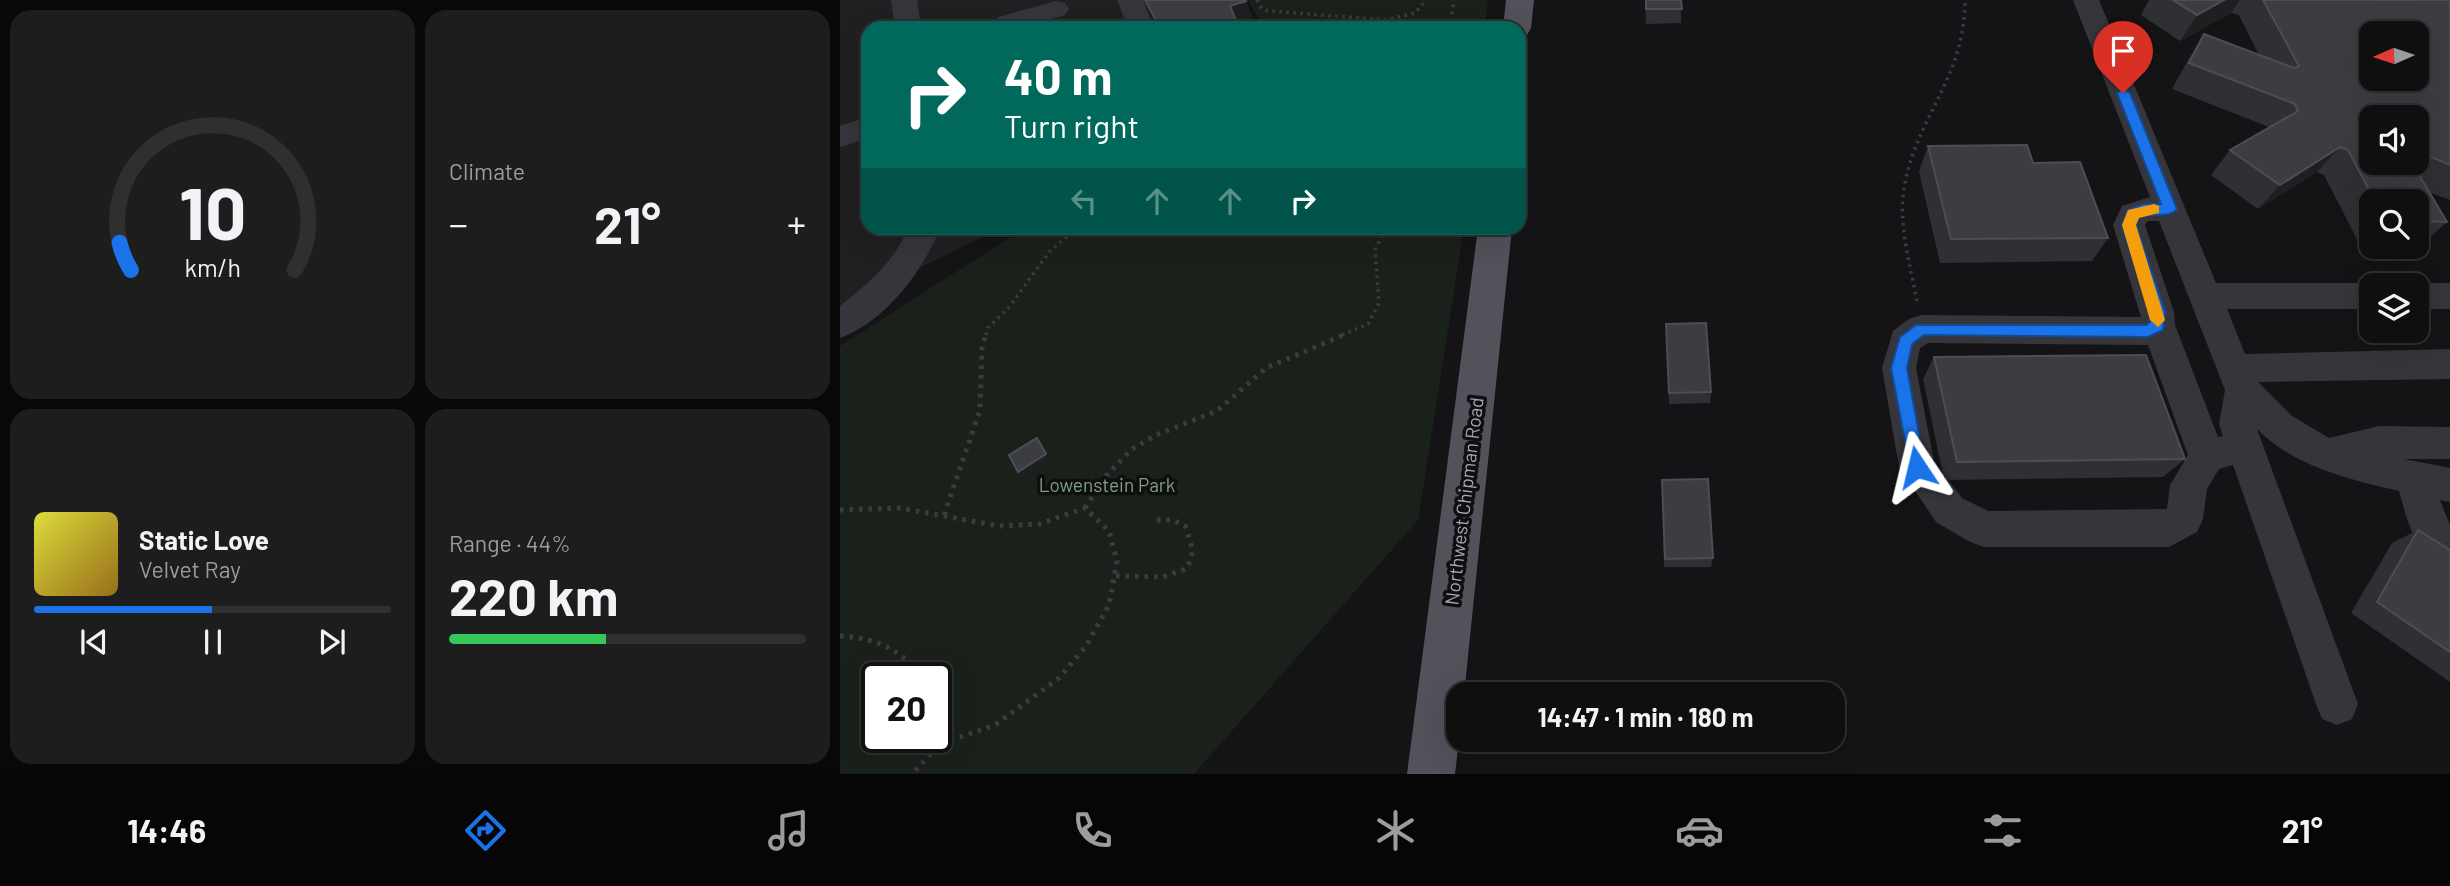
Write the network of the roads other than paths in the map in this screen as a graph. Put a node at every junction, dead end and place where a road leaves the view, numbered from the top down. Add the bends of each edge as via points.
1 (904, 0) edge
2 (1130, 0) edge
3 (1520, 0) edge
4 (2086, 0) edge
5 (1065, 13) edge
6 (1005, 17) edge
7 (907, 21) edge
8 (1138, 21) edge
9 (1518, 21) edge
10 (861, 130) edge
11 (840, 137) edge
12 (2170, 209) junction
13 (922, 235) edge
14 (1494, 235) edge
15 (2205, 296) junction
16 (2359, 296) edge
17 (2429, 296) edge
18 (2450, 296) edge
19 (840, 324) edge
20 (2158, 325) junction
21 (2450, 364) edge
22 (2239, 379) junction
23 (2450, 443) edge
24 (2245, 445) junction
25 (2329, 454) junction
26 (2207, 457) junction
27 (2432, 481) edge
28 (2450, 555) edge
29 (2337, 704) dead end
30 (1432, 774) edge

1 - 7 street
2 - 8 street
3 - 9 main road
4 - 12 street
5 - 6 street
10 - 11 street
12 - 15 street
12 - 20 street via 2144,209 2133,214 2129,225
13 - 19 street via 919,246 863,309
14 - 30 main road, Northwest Chipman Road
15 - 16 street
15 - 22 street
17 - 18 street
20 - 26 street
20 - 26 street via 2148,331 1921,329 1905,341 1899,368 1917,467 1949,510 1983,529 2169,529 2184,519 2189,485
21 - 22 street via 2283,366
22 - 24 street via 2237,424
22 - 25 street via 2286,432
23 - 25 street via 2379,442
24 - 26 street
24 - 29 street
25 - 27 street
27 - 28 street via 2429,528

